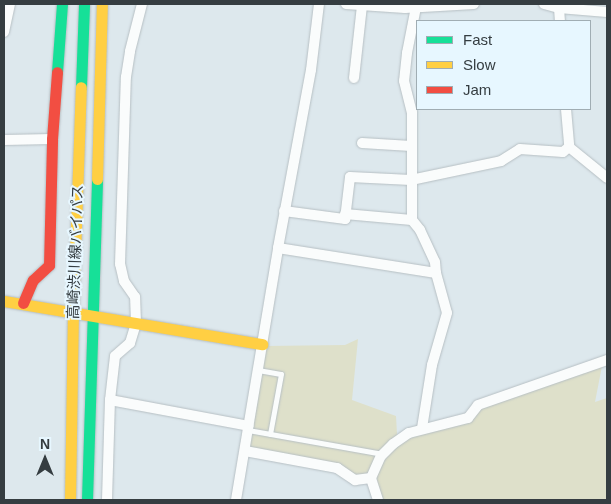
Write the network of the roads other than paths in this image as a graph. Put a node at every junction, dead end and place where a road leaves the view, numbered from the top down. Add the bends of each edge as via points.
1 (10, 4) edge
2 (62, 4) edge
3 (84, 4) edge
4 (102, 4) edge
5 (142, 4) edge
6 (319, 4) edge
7 (346, 4) edge
8 (474, 4) edge
9 (544, 4) edge
10 (362, 6) junction
11 (416, 7) junction
12 (559, 8) junction
13 (607, 12) edge
14 (560, 20) edge
15 (4, 32) edge
16 (354, 78) dead end
17 (566, 110) edge
18 (52, 139) junction
19 (4, 140) edge
20 (362, 143) dead end
21 (411, 146) junction
22 (568, 147) junction
23 (607, 178) edge
24 (411, 180) junction
25 (284, 211) junction
26 (345, 214) junction
27 (412, 220) junction
28 (278, 248) junction
29 (436, 273) junction
30 (4, 300) edge
31 (23, 303) junction
32 (73, 312) junction
33 (93, 315) junction
34 (136, 323) junction
35 (262, 344) junction
36 (607, 360) edge
37 (258, 370) junction
38 (110, 400) junction
39 (248, 428) junction
40 (422, 428) junction
41 (270, 434) junction
42 (245, 450) junction
43 (383, 454) junction
44 (371, 478) junction
45 (70, 500) edge
46 (87, 500) edge
47 (107, 500) edge
48 (236, 500) edge
49 (378, 500) edge

1 - 15 street
2 - 18 main road
3 - 32 main road, 高崎渋川線バイパス
4 - 33 main road, 高崎渋川線バイパス
5 - 34 street via 126,77 120,264 124,281 135,297
6 - 25 street via 311,70
7 - 10 street
8 - 11 street
9 - 12 street
10 - 11 street
10 - 16 street
11 - 21 street via 406,53 404,81 412,112
12 - 13 street
12 - 14 street
17 - 22 street
18 - 19 street
18 - 31 main road via 48,266 33,280
20 - 21 street
21 - 24 street
22 - 23 street
22 - 24 street via 563,152 520,149 501,161
24 - 26 street via 350,177
24 - 27 street
25 - 26 street via 345,219
25 - 28 street
26 - 27 street
27 - 29 street via 435,262
28 - 29 street
28 - 35 street
29 - 40 street via 447,313 432,365
30 - 31 main road
31 - 32 main road
32 - 33 main road
32 - 45 main road, 高崎渋川線バイパス
33 - 34 main road
33 - 46 main road, 高崎渋川線バイパス
34 - 35 main road
34 - 38 street via 130,343 115,356
35 - 37 street
36 - 40 street via 478,405 468,418
37 - 39 street
37 - 41 lane via 281,374
38 - 39 street
38 - 47 street
39 - 41 lane
39 - 42 street
40 - 43 street via 409,433
41 - 43 lane
42 - 44 street via 337,468 355,480
42 - 48 street
43 - 44 street
44 - 49 street

